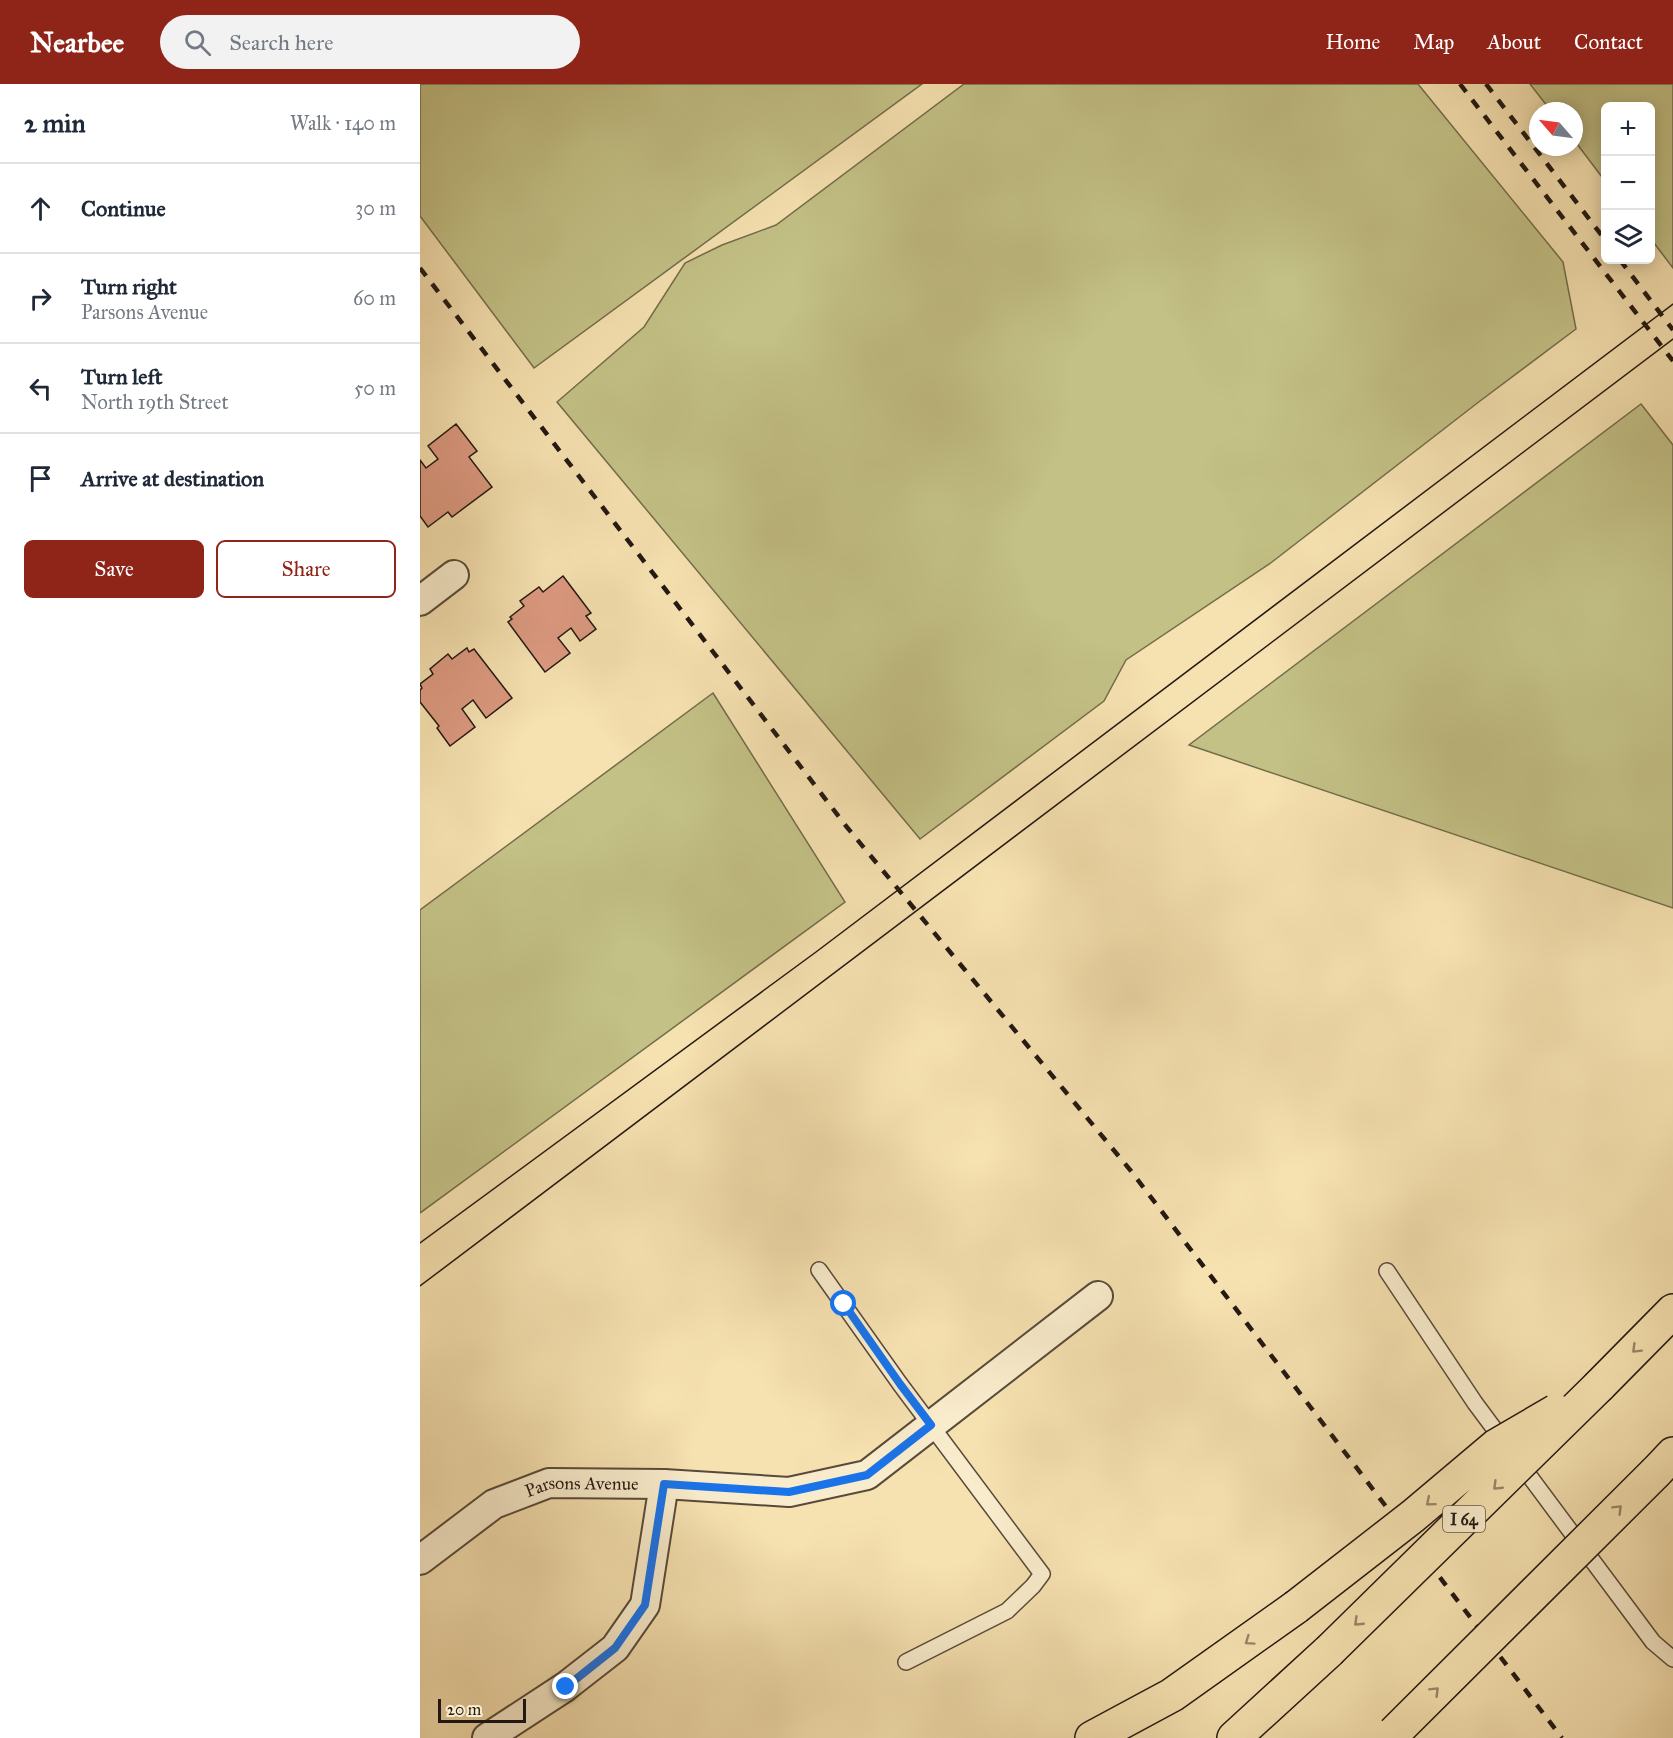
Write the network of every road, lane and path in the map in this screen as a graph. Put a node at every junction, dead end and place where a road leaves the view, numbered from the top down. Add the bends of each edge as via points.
1 (454, 575) dead end
2 (420, 601) edge
3 (819, 1270) dead end
4 (1387, 1271) dead end
5 (1098, 1296) dead end
6 (1673, 1311) edge
7 (1599, 1386) junction
8 (931, 1425) junction
9 (1664, 1463) edge
10 (664, 1484) junction
11 (420, 1560) edge
12 (1673, 1659) edge
13 (906, 1662) dead end
14 (1391, 1735) edge
15 (487, 1738) edge
16 (1092, 1738) edge
17 (1234, 1738) edge

1 - 2 street
3 - 8 lane
4 - 12 lane via 1475,1403 1653,1642
5 - 8 street, Parsons Avenue
6 -> 7 highway, I 64
7 -> 16 highway, bridge via 1496,1446 1296,1607 1172,1695
7 -> 17 highway, I 64, bridge via 1329,1651
8 - 10 street, Parsons Avenue via 867,1475 789,1492
8 - 13 lane via 1042,1574 1007,1611
14 -> 9 highway, bridge
10 - 11 street, Parsons Avenue via 549,1483 494,1504
10 - 15 street via 645,1605 615,1648 566,1687

